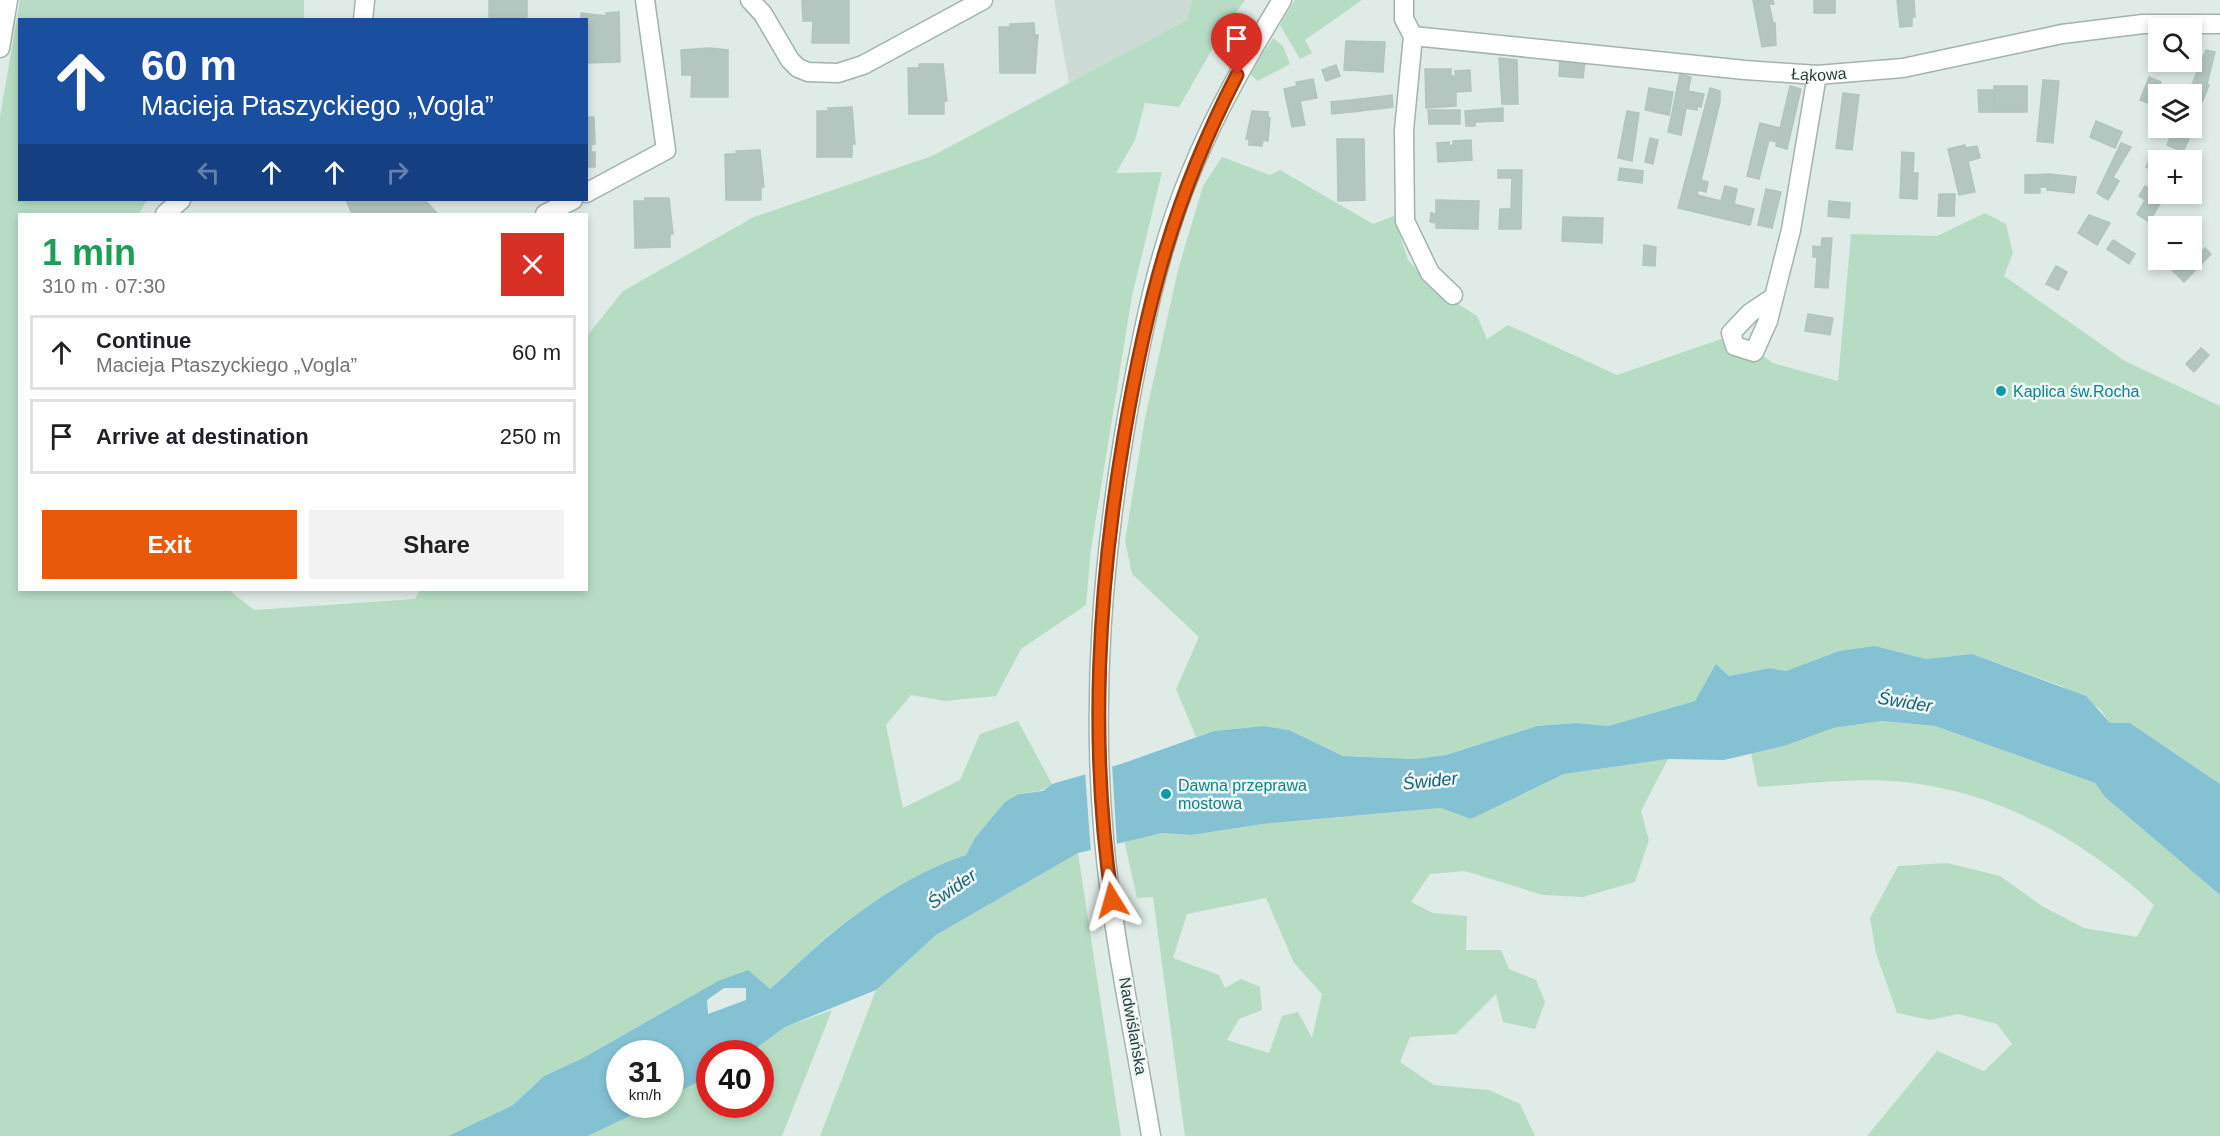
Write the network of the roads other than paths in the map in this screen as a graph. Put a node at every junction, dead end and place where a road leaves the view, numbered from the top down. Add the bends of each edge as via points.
1 (8, 0) edge
2 (365, 0) edge
3 (645, 0) edge
4 (750, 0) edge
5 (983, 0) edge
6 (1282, 0) edge
7 (1404, 0) edge
8 (363, 18) edge
9 (2220, 24) edge
10 (1413, 36) junction
11 (0, 47) edge
12 (1817, 75) junction
13 (588, 192) edge
14 (180, 201) edge
15 (571, 201) edge
16 (166, 213) edge
17 (547, 213) edge
18 (1453, 295) dead end
19 (1774, 297) dead end
20 (1151, 1136) edge

1 - 11 street
2 - 8 street
3 - 13 street via 666,150
4 - 5 street via 798,68 838,74 863,65
6 - 20 street, Nadwiślańska via 1237,75 1205,139 1178,207 1158,270 1135,373 1109,527 1098,666 1105,842
7 - 10 street via 1404,19
9 - 12 street, Łąkowa via 2143,24 2074,33 1904,68
10 - 12 street, Łąkowa
10 - 18 street via 1404,130 1406,221 1430,273
12 - 19 street via 1789,242
14 - 16 street
15 - 17 street

